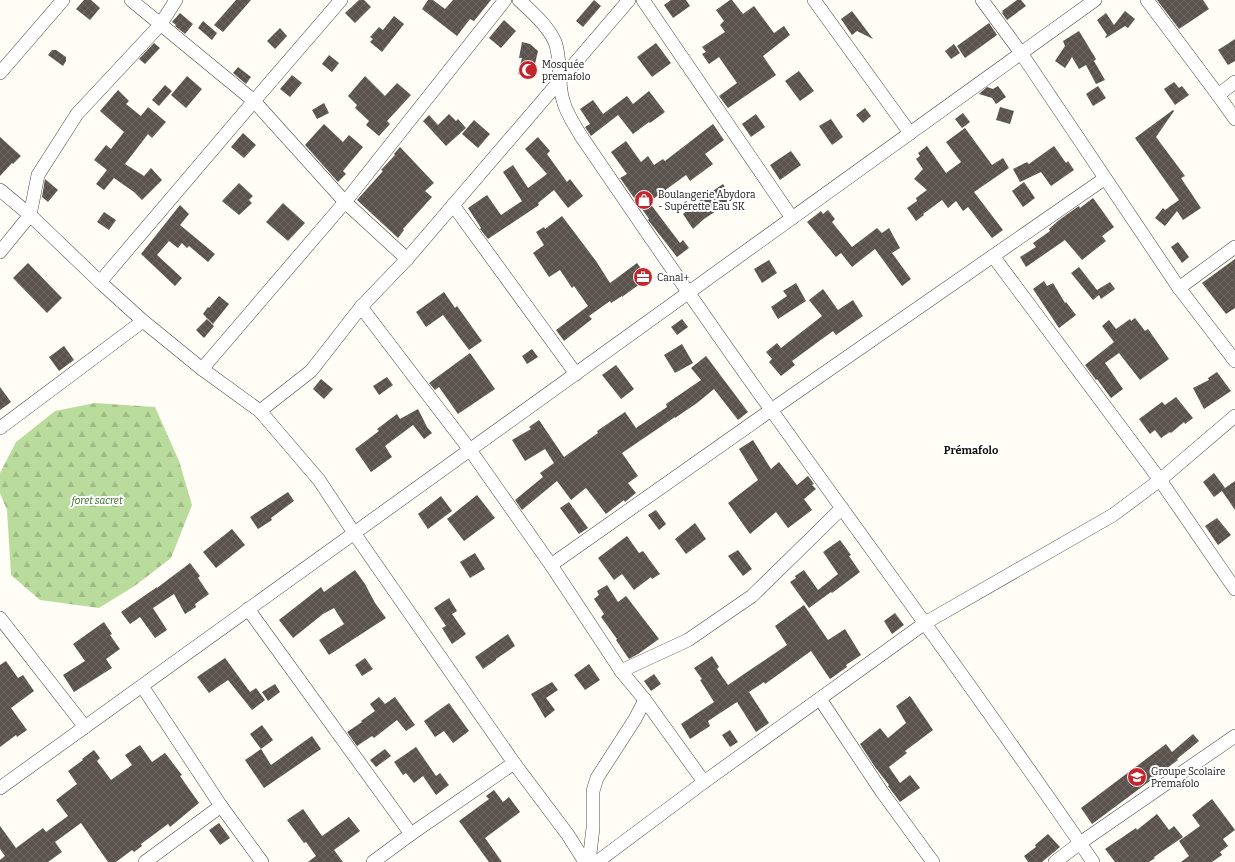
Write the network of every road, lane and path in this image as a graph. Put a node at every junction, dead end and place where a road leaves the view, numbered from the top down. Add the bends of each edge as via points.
1 (63, 0) edge
2 (131, 0) edge
3 (176, 0) edge
4 (341, 0) edge
5 (505, 0) edge
6 (520, 0) edge
7 (629, 0) edge
8 (643, 0) edge
9 (814, 0) edge
10 (982, 0) edge
11 (1095, 0) edge
12 (1147, 0) edge
13 (160, 25) junction
14 (1021, 53) junction
15 (0, 73) edge
16 (560, 80) junction
17 (1235, 82) edge
18 (1218, 95) junction
19 (254, 101) junction
20 (1235, 120) edge
21 (910, 133) junction
22 (1104, 179) junction
23 (0, 190) edge
24 (344, 202) junction
25 (453, 205) junction
26 (30, 215) junction
27 (792, 218) junction
28 (1235, 247) edge
29 (0, 252) edge
30 (993, 256) junction
31 (407, 259) junction
32 (100, 282) junction
33 (1179, 288) junction
34 (688, 293) junction
35 (361, 307) junction
36 (143, 321) junction
37 (1235, 361) edge
38 (202, 369) junction
39 (576, 374) junction
40 (771, 410) junction
41 (260, 411) junction
42 (1235, 416) edge
43 (0, 428) edge
44 (470, 450) junction
45 (1160, 480) junction
46 (842, 508) junction
47 (354, 533) junction
48 (551, 565) junction
49 (1235, 589) edge
50 (248, 609) junction
51 (0, 618) edge
52 (926, 623) junction
53 (621, 670) junction
54 (142, 686) junction
55 (820, 699) junction
56 (644, 700) junction
57 (85, 727) junction
58 (1235, 736) edge
59 (514, 763) junction
60 (704, 782) junction
61 (0, 788) edge
62 (221, 806) junction
63 (411, 834) junction
64 (1080, 843) junction
65 (145, 862) edge
66 (262, 862) edge
67 (373, 862) edge
68 (585, 862) edge
69 (589, 862) edge
70 (597, 862) edge
71 (934, 862) edge
72 (1054, 862) edge
73 (1093, 862) edge

1 - 15 street
2 - 13 street
3 - 13 street
4 - 19 street
5 - 24 street
6 - 16 street via 542,22 555,42
7 - 16 street
8 - 27 street
9 - 21 street
10 - 14 street
11 - 14 street
12 - 18 street
13 - 19 street
13 - 26 street via 77,114 38,175
14 - 21 street
14 - 22 street
16 - 25 street
16 - 34 street via 562,99 569,117
17 - 18 street
18 - 20 street
19 - 24 street
19 - 32 street
21 - 27 street
22 - 30 street
22 - 33 street
23 - 26 street
24 - 31 street
24 - 38 street
25 - 31 street
25 - 39 street
26 - 29 street
26 - 32 street
27 - 34 street
28 - 33 street
30 - 40 street
30 - 45 street
31 - 35 street
32 - 36 street
33 - 37 street
34 - 39 street
34 - 40 street
35 - 41 street via 311,371
35 - 44 street
36 - 38 street
36 - 43 street
38 - 41 street
39 - 44 street
40 - 46 street
40 - 48 street
41 - 47 street via 319,480
42 - 45 street
44 - 47 street
44 - 48 street
45 - 49 street
45 - 52 street via 1113,515
46 - 52 street
46 - 53 street via 752,596 688,640
47 - 50 street
47 - 59 street
48 - 53 street
50 - 54 street
50 - 63 street
51 - 57 street
52 - 55 street
52 - 64 street
53 - 56 street
54 - 57 street
54 - 62 street
55 - 60 street
55 - 71 street via 882,792
56 - 60 street
56 - 69 street via 635,719 597,778 593,791 593,828
57 - 61 street
58 - 64 street
59 - 63 street
59 - 68 street
60 - 70 street
62 - 65 street
62 - 66 street
63 - 67 street
64 - 72 street
64 - 73 street

